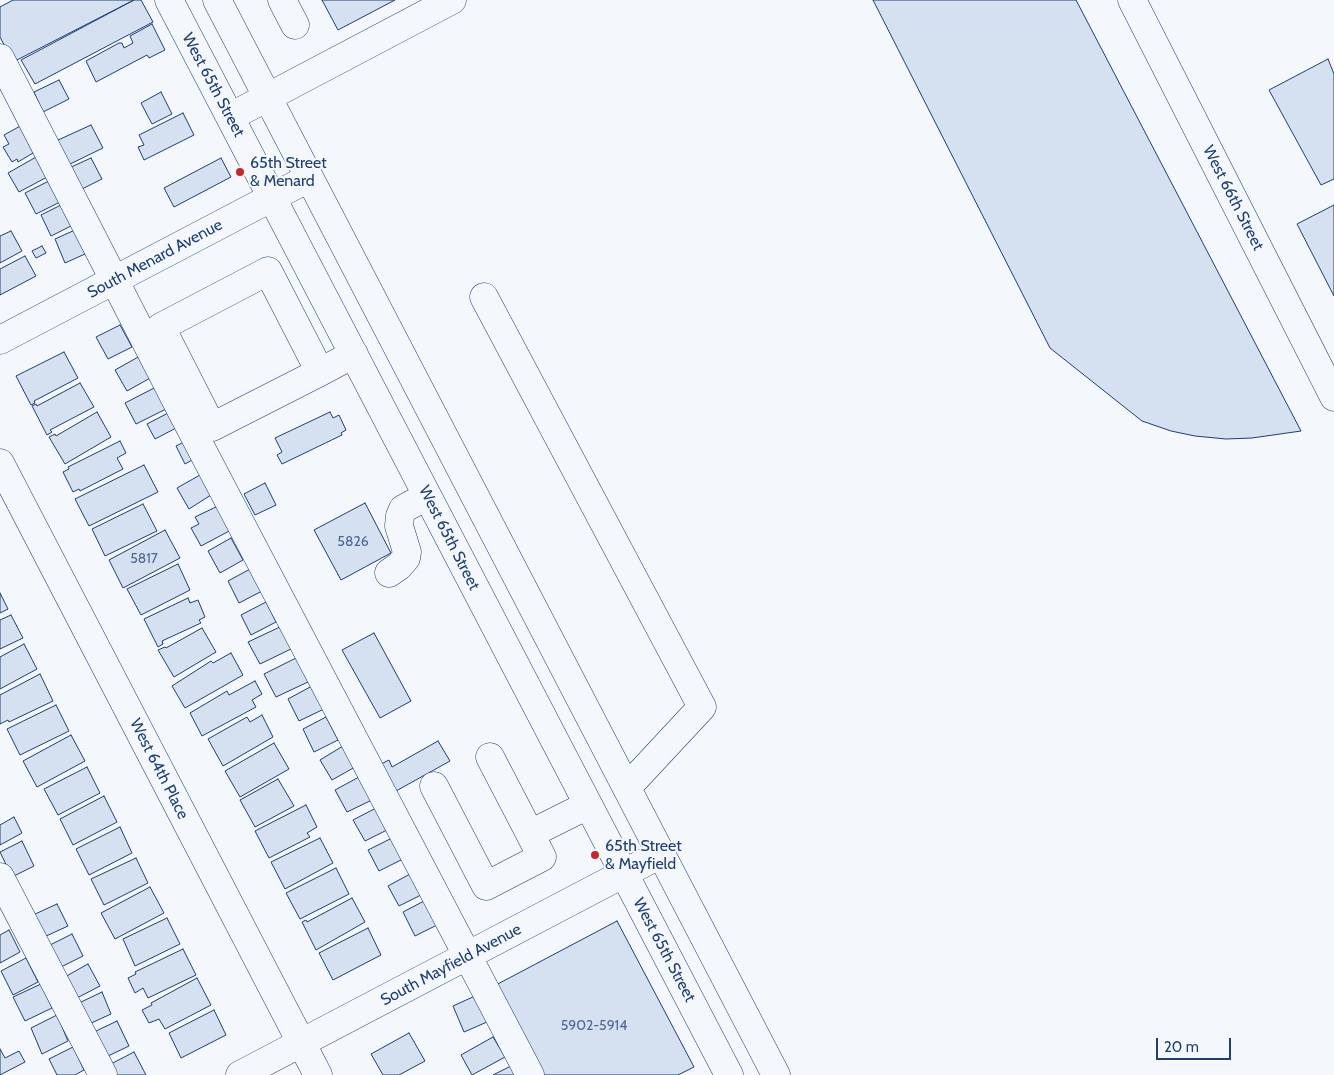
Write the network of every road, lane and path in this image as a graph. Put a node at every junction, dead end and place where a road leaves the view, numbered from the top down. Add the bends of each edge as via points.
1 (169, 0) edge
2 (217, 0) edge
3 (282, 0) edge
4 (452, 0) edge
5 (1132, 0) edge
6 (295, 24) dead end
7 (0, 58) edge
8 (268, 97) junction
9 (230, 117) junction
10 (309, 178) junction
11 (272, 197) junction
12 (115, 280) junction
13 (484, 297) dead end
14 (0, 340) edge
15 (354, 354) junction
16 (320, 372) junction
17 (1334, 396) edge
18 (189, 403) junction
19 (0, 463) edge
20 (427, 496) junction
21 (389, 573) dead end
22 (490, 757) dead end
23 (434, 786) dead end
24 (626, 786) junction
25 (588, 805) junction
26 (530, 834) junction
27 (661, 854) junction
28 (624, 874) junction
29 (0, 877) edge
30 (468, 955) junction
31 (302, 1043) junction
32 (103, 1075) edge
33 (240, 1075) edge
34 (318, 1075) edge
35 (530, 1075) edge
36 (729, 1075) edge
37 (776, 1075) edge

1 - 9 street, West 65th Street
2 - 8 street
3 - 6 street
4 - 8 street
5 - 17 street, West 66th Street
7 - 12 street
8 - 9 street
8 - 10 street
9 - 11 street, West 65th Street
10 - 11 street, South Menard Avenue
10 - 24 street
11 - 12 street, South Menard Avenue
11 - 15 street, West 65th Street
12 - 14 street, South Menard Avenue
12 - 18 street
13 - 24 street via 702,707
15 - 16 street
15 - 20 street, West 65th Street
16 - 18 street via 212,427
16 - 18 street via 268,270 161,327
18 - 30 street
19 - 31 street, West 64th Place
20 - 21 street via 403,509 399,526 406,558
20 - 25 street, West 65th Street
22 - 26 street
23 - 26 street via 486,886 542,857
24 - 27 street
25 - 26 street
25 - 28 street, West 65th Street
27 - 28 street, South Mayfield Avenue
27 - 37 street
28 - 30 street, South Mayfield Avenue
28 - 36 street, West 65th Street
29 - 32 street
30 - 31 street, South Mayfield Avenue
30 - 35 street
31 - 33 street, South Mayfield Avenue
31 - 34 street, West 64th Place

